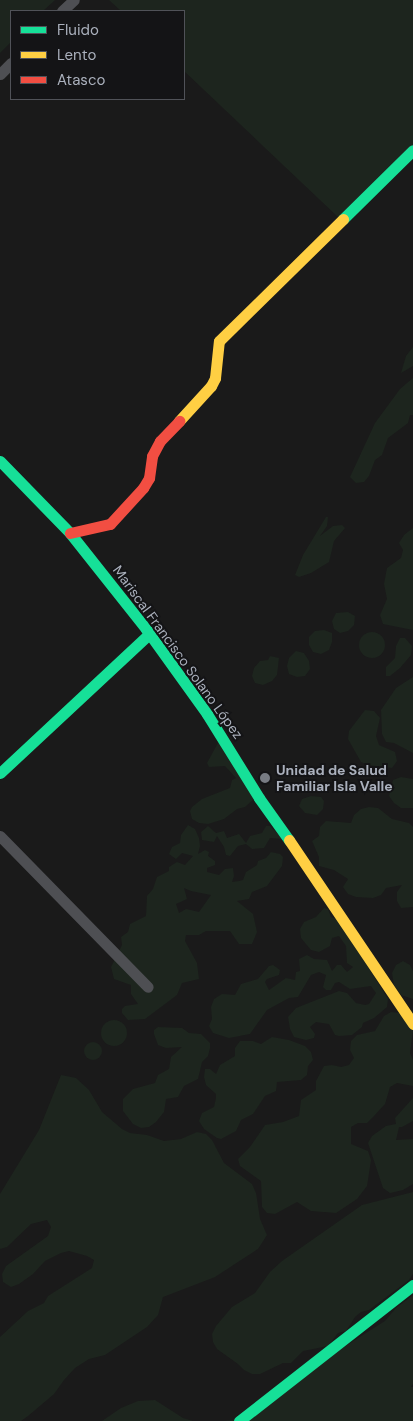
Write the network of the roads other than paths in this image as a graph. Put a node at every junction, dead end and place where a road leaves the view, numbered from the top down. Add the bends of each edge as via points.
1 (74, 0) edge
2 (63, 10) edge
3 (10, 63) edge
4 (0, 74) edge
5 (413, 150) edge
6 (1, 463) edge
7 (70, 533) junction
8 (149, 634) junction
9 (0, 774) edge
10 (0, 836) edge
11 (148, 987) dead end
12 (413, 1024) edge
13 (413, 1284) edge
14 (239, 1421) edge

1 - 2 street
3 - 4 street
5 - 7 street via 219,340 216,344 215,378 211,386 160,441 143,488 110,524
6 - 7 street, Mariscal Francisco Solano López
7 - 8 street, Mariscal Francisco Solano López
8 - 9 street
8 - 12 street, Mariscal Francisco Solano López via 207,714 259,798
10 - 11 street
13 - 14 street

